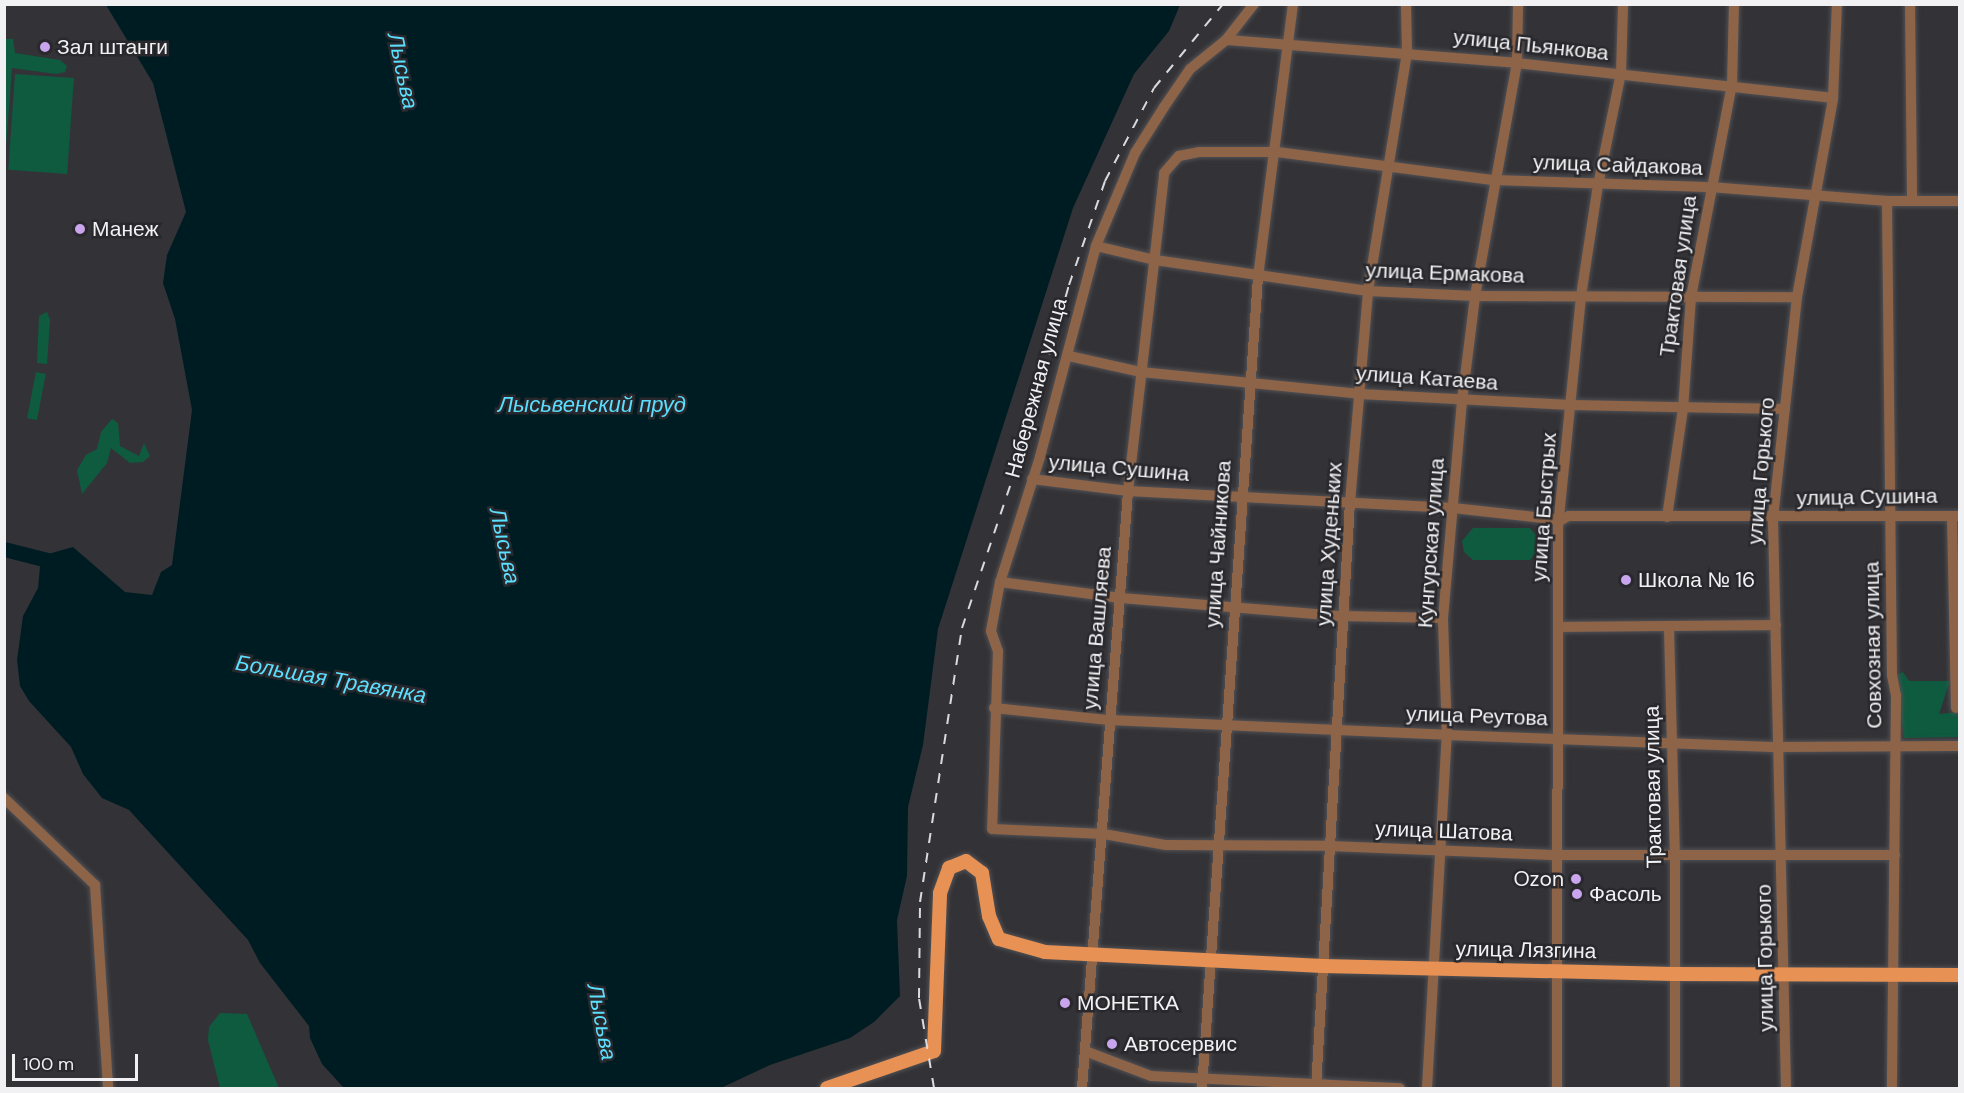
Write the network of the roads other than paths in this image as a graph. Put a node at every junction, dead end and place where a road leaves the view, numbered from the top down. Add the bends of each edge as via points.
1 (1254, 4) edge
2 (1293, 4) edge
3 (1406, 4) edge
4 (1518, 4) edge
5 (1623, 4) edge
6 (1734, 4) edge
7 (1837, 4) edge
8 (1910, 4) edge
9 (1226, 40) junction
10 (1289, 43) junction
11 (1407, 53) junction
12 (1516, 63) junction
13 (1621, 74) junction
14 (1732, 85) junction
15 (1833, 98) junction
16 (1277, 152) junction
17 (1389, 164) junction
18 (1164, 172) joint
19 (1494, 180) junction
20 (1598, 185) junction
21 (1710, 188) junction
22 (1815, 195) junction
23 (1912, 200) junction
24 (1887, 201) junction
25 (1959, 201) edge
26 (1096, 246) junction
27 (1155, 260) junction
28 (1258, 277) junction
29 (1368, 291) junction
30 (1475, 296) junction
31 (1581, 296) junction
32 (1691, 297) junction
33 (1797, 297) junction
34 (1069, 356) junction
35 (1141, 372) junction
36 (1251, 384) junction
37 (1360, 394) junction
38 (1462, 401) junction
39 (1570, 405) junction
40 (1683, 409) junction
41 (1785, 409) junction
42 (1032, 479) junction
43 (1128, 491) junction
44 (1241, 497) junction
45 (1350, 502) junction
46 (1454, 508) junction
47 (1890, 516) junction
48 (1956, 516) edge
49 (1667, 517) junction
50 (1773, 518) junction
51 (1561, 520) junction
52 (1000, 582) junction
53 (1121, 598) junction
54 (1232, 607) junction
55 (1342, 616) junction
56 (1443, 618) junction
57 (1776, 625) junction
58 (1559, 627) junction
59 (1669, 629) junction
60 (994, 708) junction
61 (1956, 708) dead end
62 (1109, 720) junction
63 (1226, 724) junction
64 (1339, 730) junction
65 (1447, 735) junction
66 (1558, 739) junction
67 (1671, 743) junction
68 (1959, 746) edge
69 (1779, 747) junction
70 (1895, 747) junction
71 (4, 798) edge
72 (992, 829) joint
73 (1104, 834) junction
74 (1218, 844) junction
75 (1330, 846) junction
76 (1440, 850) junction
77 (1559, 855) junction
78 (1895, 855) junction
79 (1675, 856) junction
80 (1783, 856) junction
81 (1092, 954) junction
82 (1210, 960) junction
83 (1323, 966) junction
84 (1436, 968) junction
85 (1558, 971) junction
86 (1673, 974) junction
87 (1785, 974) junction
88 (1892, 975) junction
89 (1959, 975) edge
90 (1085, 1051) junction
91 (1202, 1083) edge
92 (1316, 1087) edge
93 (108, 1089) edge
94 (827, 1089) edge
95 (1082, 1089) edge
96 (1400, 1089) edge
97 (1427, 1089) edge
98 (1557, 1089) edge
99 (1675, 1089) edge
100 (1786, 1089) edge
101 (1892, 1089) edge

1 - 9 street, Набережная улица
2 - 10 street, улица Чайникова
3 - 11 street, улица Худеньких
4 - 12 street, Кунгурская улица
5 - 13 street, улица Быстрых
6 - 14 street, Трактовая улица
7 - 15 street, улица Горького
8 - 23 street
9 - 10 street, улица Пьянкова
9 - 26 street, Набережная улица via 1190,69 1164,106 1135,153
10 - 11 street, улица Пьянкова
10 - 16 street, улица Чайникова
11 - 12 street, улица Пьянкова
11 - 17 street, улица Худеньких
12 - 13 street, улица Пьянкова
12 - 19 street, Кунгурская улица
13 - 14 street, улица Пьянкова
13 - 20 street, улица Быстрых
14 - 15 street, улица Пьянкова
14 - 21 street, Трактовая улица
15 - 22 street, улица Горького
16 - 17 street, улица Сайдакова
16 - 18 street, улица Сайдакова via 1199,152 1179,156
16 - 28 street, улица Чайникова
17 - 19 street, улица Сайдакова
17 - 29 street, улица Худеньких
18 - 27 street, улица Вашляева
19 - 20 street, улица Сайдакова
19 - 30 street, Кунгурская улица
20 - 21 street, улица Сайдакова
20 - 31 street, улица Быстрых
21 - 22 street, улица Сайдакова
21 - 32 street, Трактовая улица
22 - 24 street, улица Сайдакова
22 - 33 street, улица Горького
23 - 24 street, улица Сайдакова
23 - 25 street, улица Сайдакова
24 - 47 street, Совхозная улица
26 - 27 street, улица Ермакова
26 - 34 street, Набережная улица
27 - 28 street, улица Ермакова
27 - 35 street, улица Вашляева
28 - 29 street, улица Ермакова
28 - 36 street, улица Чайникова
29 - 30 street, улица Ермакова
29 - 37 street, улица Худеньких
30 - 31 street, улица Ермакова
30 - 38 street, Кунгурская улица
31 - 32 street, улица Ермакова
31 - 39 street, улица Быстрых
32 - 33 street, улица Ермакова
32 - 40 street, Трактовая улица
33 - 41 street, улица Горького
34 - 35 street, улица Катаева
34 - 42 street, Набережная улица
35 - 36 street, улица Катаева
35 - 43 street, улица Вашляева
36 - 37 street, улица Катаева
36 - 44 street, улица Чайникова
37 - 38 street, улица Катаева
37 - 45 street, улица Худеньких
38 - 39 street, улица Катаева
38 - 46 street, Кунгурская улица
39 - 40 street, улица Катаева
39 - 51 street, улица Быстрых
40 - 41 street, улица Катаева
40 - 49 street, Трактовая улица
41 - 50 street, улица Горького
42 - 43 street, улица Сушина
42 - 52 street, Набережная улица
43 - 44 street, улица Сушина
43 - 53 street, улица Вашляева
44 - 45 street, улица Сушина
44 - 54 street, улица Чайникова
45 - 46 street, улица Сушина
45 - 55 street, улица Худеньких
46 - 51 street, улица Сушина
46 - 56 street, Кунгурская улица
47 - 48 street, улица Сушина
47 - 50 street, улица Сушина
47 - 70 street, Совхозная улица
48 - 61 street
49 - 50 street, улица Сушина
49 - 51 street, улица Сушина via 1569,516
50 - 57 street, улица Горького
51 - 58 street, улица Быстрых
52 - 53 street
52 - 60 street, Набережная улица via 991,631 998,651
53 - 54 street
53 - 62 street, улица Вашляева
54 - 55 street
54 - 63 street, улица Чайникова
55 - 56 street
55 - 64 street, улица Худеньких
56 - 65 street, Кунгурская улица
57 - 59 street
57 - 69 street, улица Горького
58 - 59 street
58 - 66 street, улица Быстрых
59 - 67 street, Трактовая улица
60 - 62 street, улица Реутова
60 - 72 street, Набережная улица
62 - 63 street, улица Реутова
62 - 73 street, улица Вашляева
63 - 64 street, улица Реутова
63 - 74 street, улица Чайникова
64 - 65 street, улица Реутова
64 - 75 street, улица Худеньких
65 - 66 street, улица Реутова
65 - 76 street, Кунгурская улица
66 - 67 street, улица Реутова
66 - 77 street, улица Быстрых
67 - 69 street, улица Реутова
67 - 79 street, Трактовая улица
68 - 70 street, улица Реутова
69 - 70 street, улица Реутова
69 - 80 street, улица Горького
70 - 78 street, Совхозная улица
71 - 93 street via 95,885
72 - 73 street, улица Шатова
73 - 74 street, улица Шатова via 1166,845
73 - 81 street, улица Вашляева
74 - 75 street, улица Шатова
74 - 82 street, улица Чайникова
75 - 76 street, улица Шатова
75 - 83 street, улица Худеньких
76 - 77 street, улица Шатова
76 - 84 street, Кунгурская улица
77 - 79 street, улица Шатова
77 - 85 street, улица Быстрых
78 - 80 street, улица Шатова
78 - 88 street, Совхозная улица
79 - 80 street, улица Шатова
79 - 86 street, Трактовая улица
80 - 87 street, улица Горького
81 - 82 main road, улица Лязгина
81 - 90 street, улица Вашляева
81 - 94 main road, улица Лязгина via 1045,952 999,939 989,916 982,873 966,861 954,864 945,876 938,906 934,1051
82 - 83 main road, улица Лязгина
82 - 91 street, улица Чайникова
83 - 84 main road, улица Лязгина
83 - 92 street, улица Худеньких
84 - 85 main road, улица Лязгина
84 - 97 street, Кунгурская улица
85 - 86 main road, улица Лязгина
85 - 98 street, улица Быстрых
86 - 87 main road, улица Лязгина
86 - 99 street, Трактовая улица
87 - 88 main road, улица Лязгина
87 - 100 street, улица Горького
88 - 89 main road, улица Лязгина
88 - 101 street, Совхозная улица
90 - 91 street via 1151,1076
90 - 95 street, улица Вашляева
91 - 92 street
92 - 96 street

